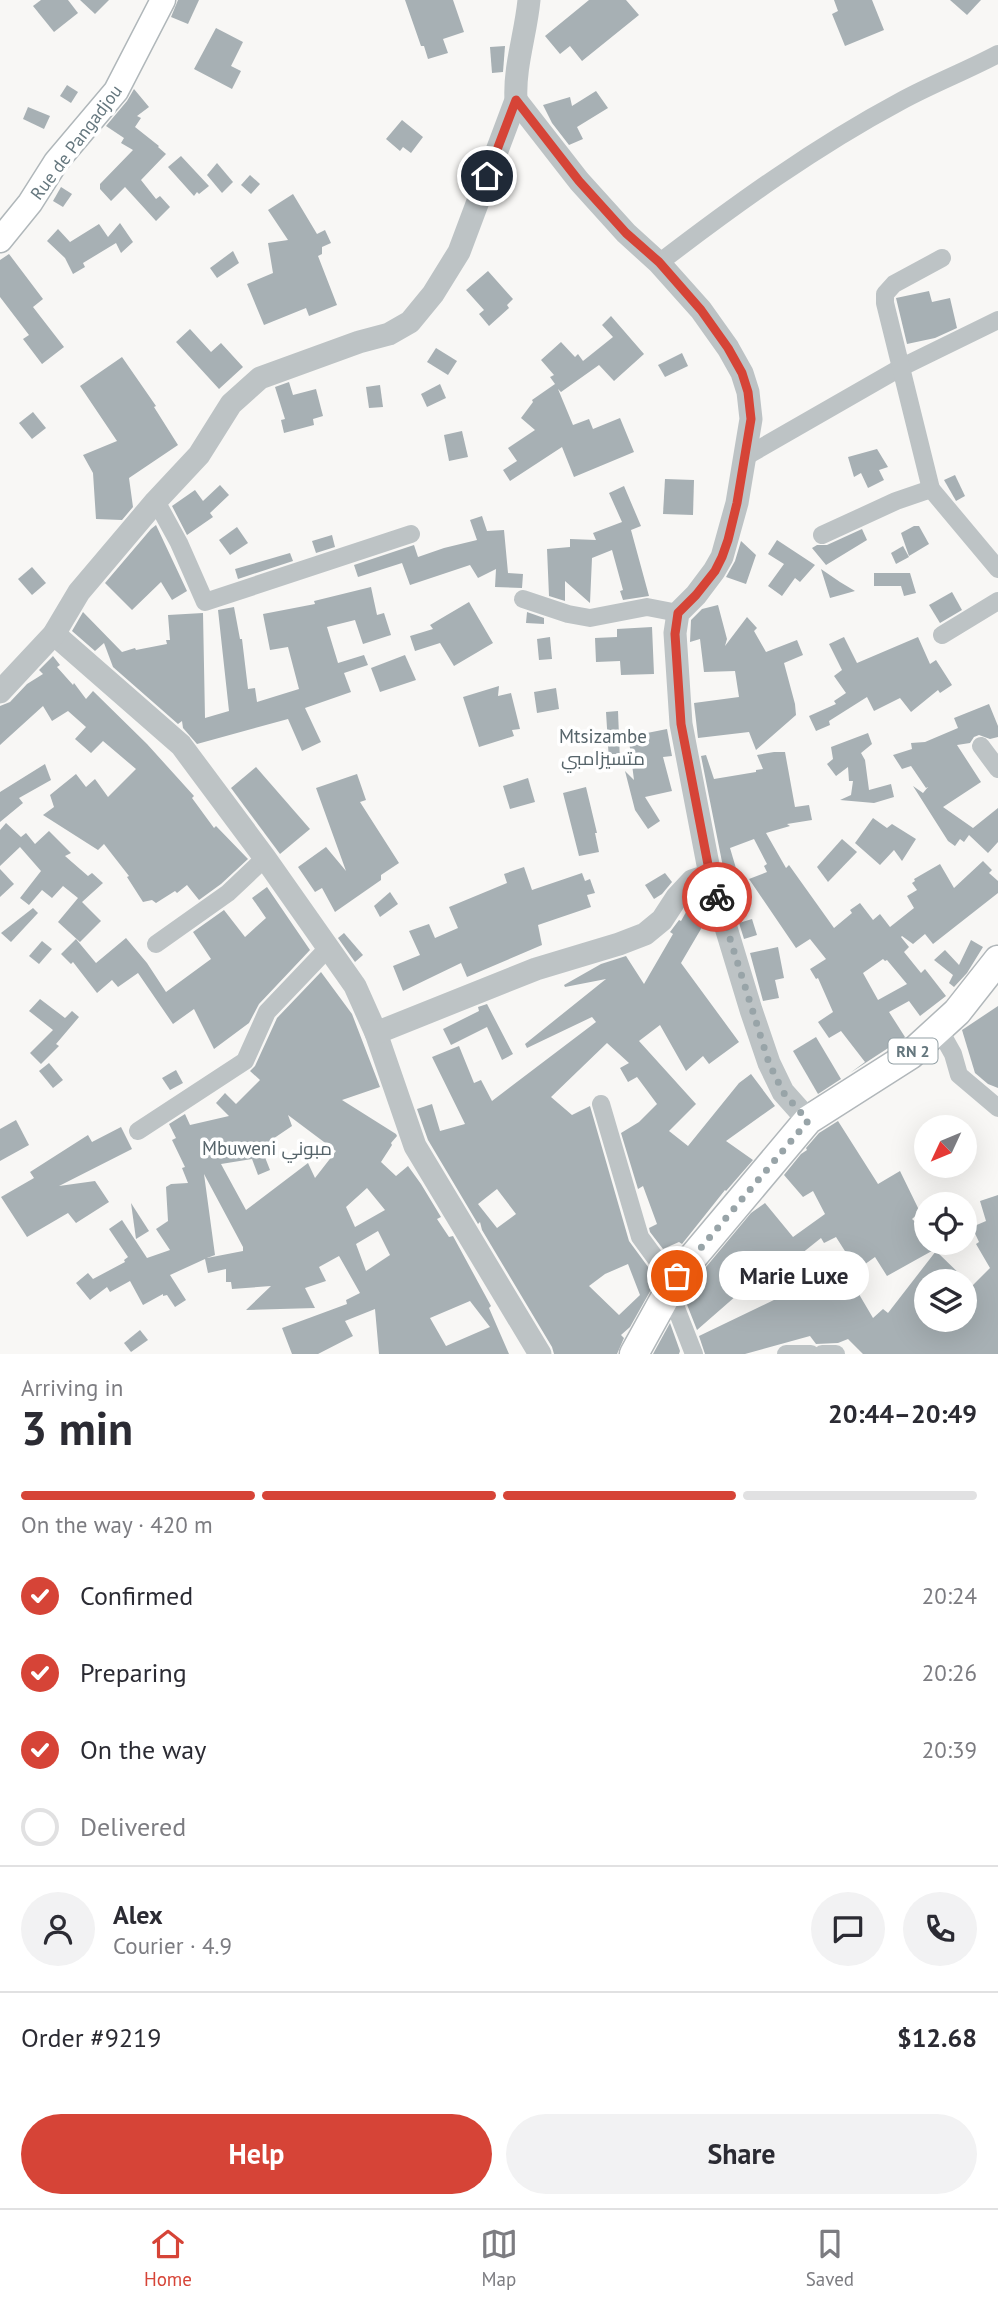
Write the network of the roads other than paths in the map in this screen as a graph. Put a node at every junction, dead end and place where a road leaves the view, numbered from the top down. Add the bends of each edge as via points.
1 (163, 0) edge
2 (529, 0) edge
3 (998, 54) edge
4 (516, 100) junction
5 (0, 240) edge
6 (942, 258) dead end
7 (659, 262) junction
8 (998, 320) edge
9 (900, 368) junction
10 (745, 457) junction
11 (932, 489) junction
12 (156, 501) junction
13 (411, 534) dead end
14 (822, 535) dead end
15 (998, 569) edge
16 (523, 599) dead end
17 (998, 601) edge
18 (678, 613) junction
19 (54, 634) junction
20 (942, 635) dead end
21 (0, 692) edge
22 (981, 746) dead end
23 (998, 769) edge
24 (265, 859) junction
25 (710, 875) junction
26 (156, 944) dead end
27 (328, 948) junction
28 (998, 960) edge
29 (939, 1029) junction
30 (376, 1033) junction
31 (601, 1104) dead end
32 (998, 1108) edge
33 (808, 1121) junction
34 (138, 1131) dead end
35 (671, 1286) junction
36 (540, 1354) edge
37 (634, 1354) edge
38 (694, 1354) edge
39 (786, 1354) edge
40 (811, 1354) edge
41 (822, 1354) edge
42 (836, 1354) edge

1 - 5 main road, Rue de Pangadjou via 116,91 56,162
2 - 4 street via 515,80
3 - 7 street via 902,100 810,155
4 - 7 street via 579,181
4 - 12 street via 459,252 410,322 389,334 260,378 231,404 199,455
6 - 9 street via 894,284 885,294
7 - 10 street via 701,310 742,373 751,419
8 - 9 street
9 - 10 street
9 - 11 street
10 - 18 street via 722,557
11 - 14 street
11 - 15 street
12 - 13 street via 205,603
12 - 19 street via 79,592
16 - 18 street via 590,618 647,607
17 - 20 street
18 - 25 street via 675,634 681,724
19 - 21 street
19 - 24 street via 181,745
22 - 23 street
24 - 26 street via 228,893
24 - 27 street
25 - 30 street via 692,881 645,934 536,969
25 - 33 street via 769,1063 783,1092
27 - 30 street via 355,986
27 - 34 street via 267,1012 245,1061
28 - 29 main road, RN 2
29 - 32 street via 960,1075
29 - 33 main road, RN 2 via 909,1055
30 - 36 street via 415,1146
31 - 35 street via 640,1237
33 - 35 main road, RN 2
35 - 37 main road, RN 2
35 - 38 street
39 - 40 street
41 - 42 street

